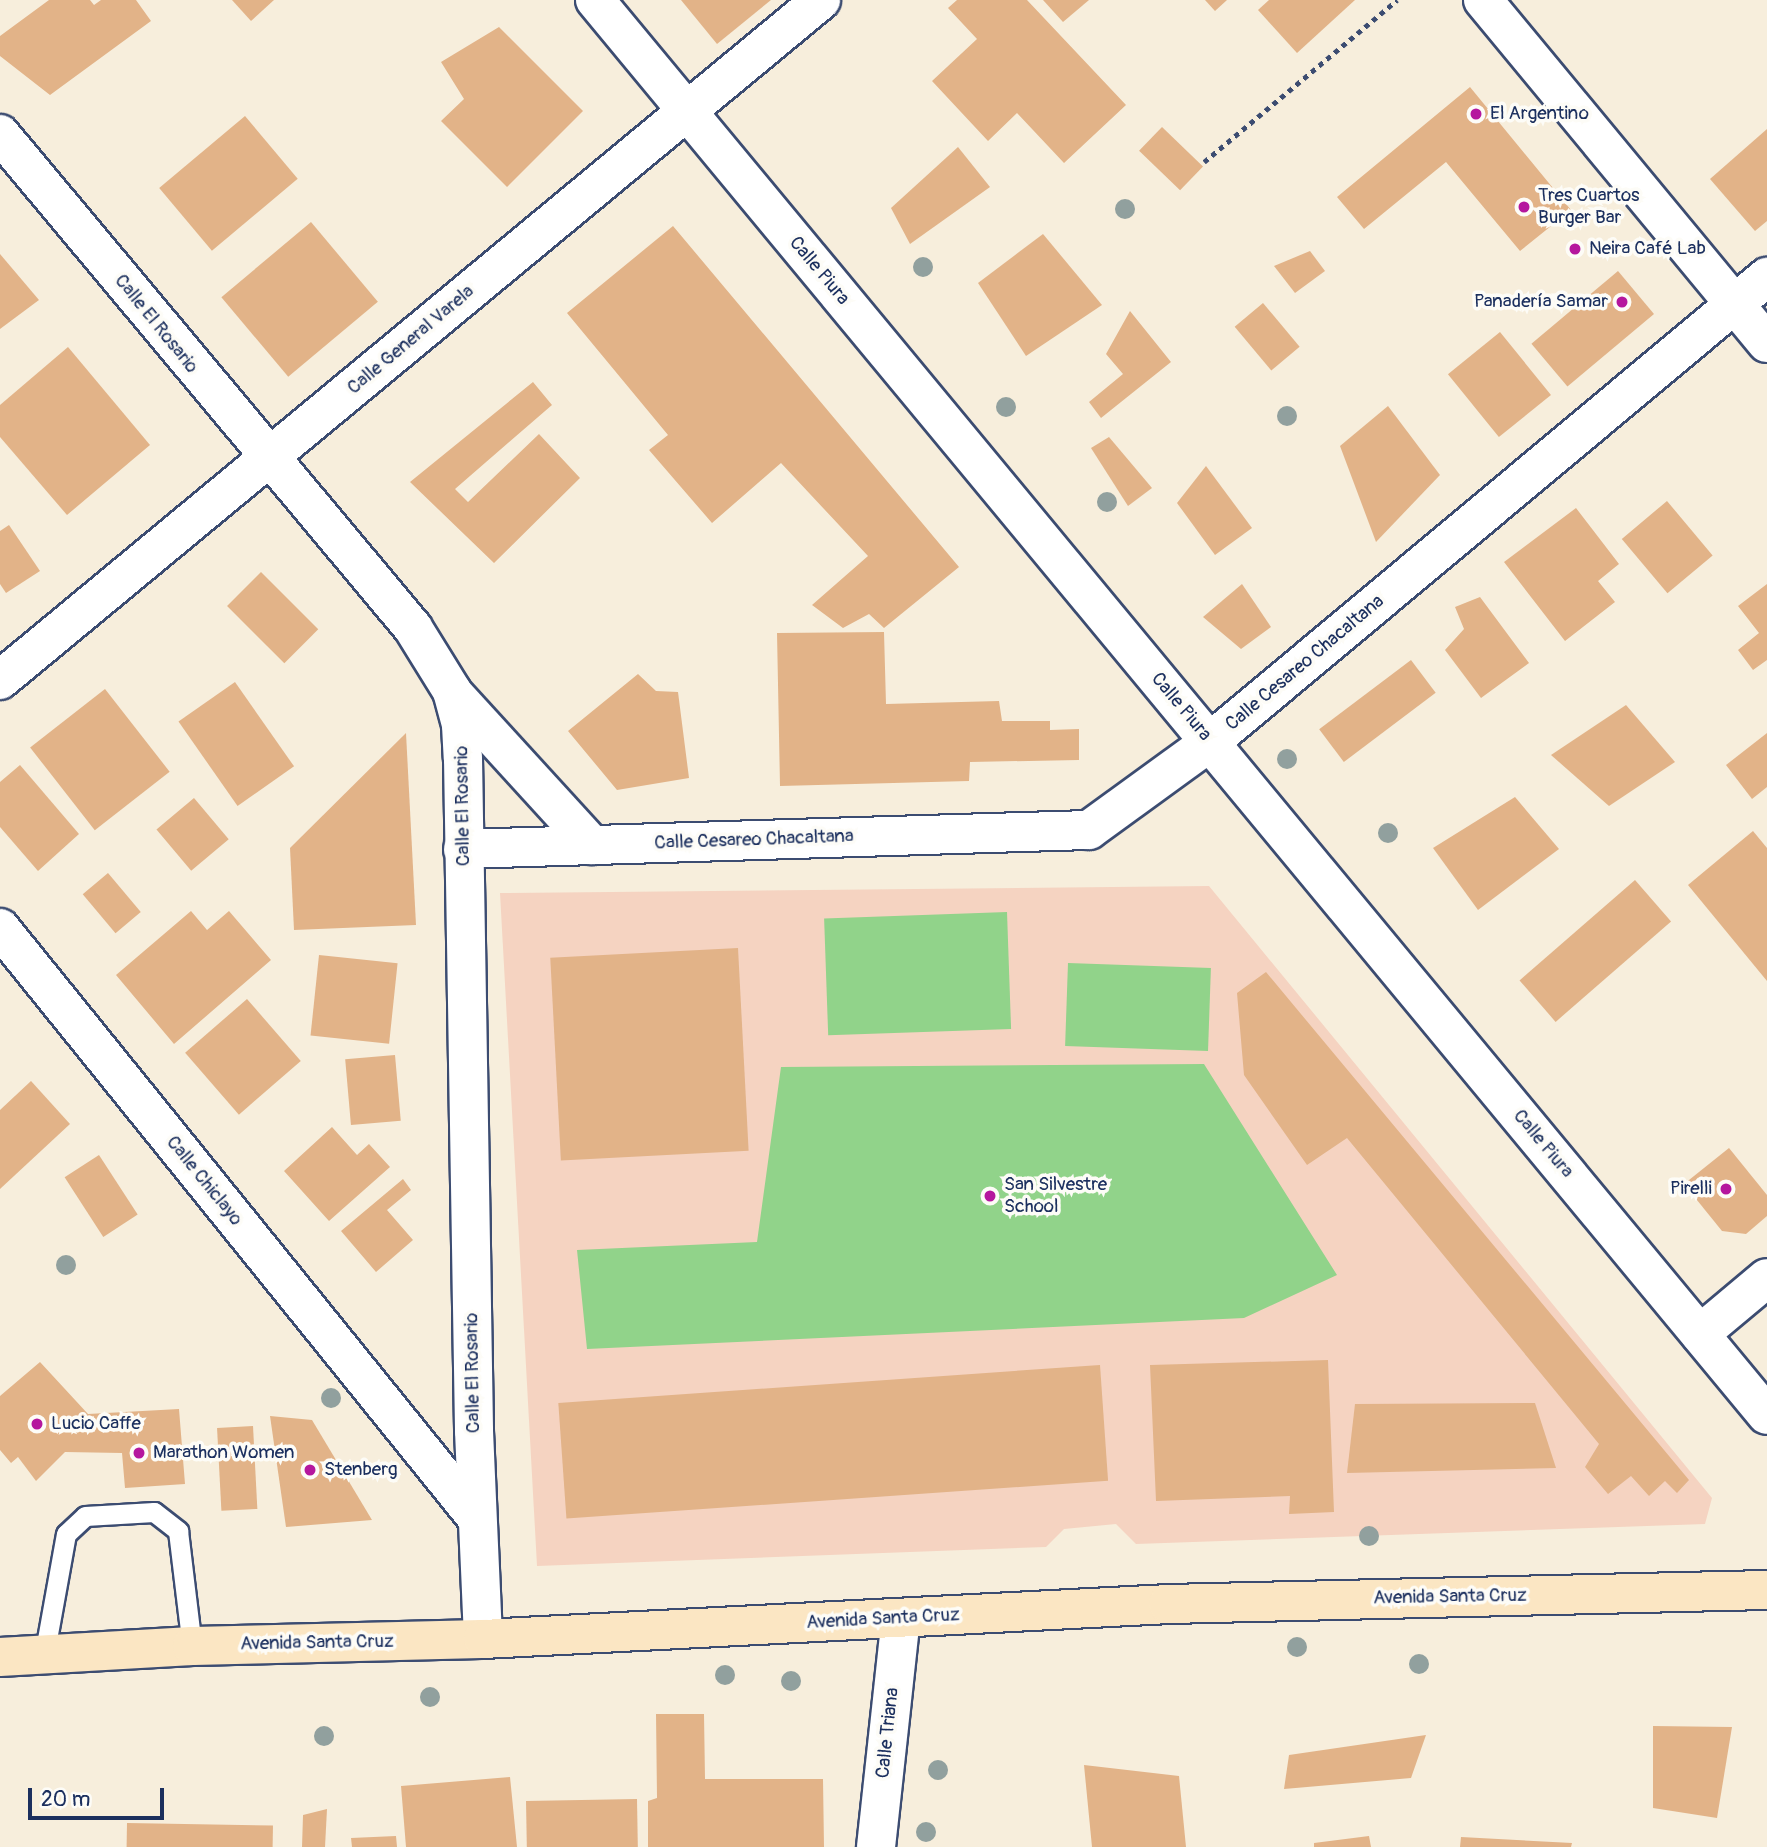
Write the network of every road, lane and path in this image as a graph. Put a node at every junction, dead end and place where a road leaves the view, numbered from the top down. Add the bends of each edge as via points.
1 (595, 0) edge
2 (821, 0) edge
3 (1397, 0) edge
4 (1483, 0) edge
5 (687, 111) junction
6 (0, 135) edge
7 (1204, 162) dead end
8 (1767, 277) edge
9 (1735, 304) junction
10 (1767, 343) edge
11 (267, 459) junction
12 (0, 680) edge
13 (452, 691) junction
14 (1210, 742) junction
15 (592, 845) junction
16 (463, 849) junction
17 (0, 928) edge
18 (1767, 1278) edge
19 (1700, 1335) junction
20 (1767, 1415) edge
21 (474, 1431) junction
22 (408, 1434) junction
23 (476, 1517) junction
24 (1767, 1590) edge
25 (901, 1618) junction
26 (483, 1639) junction
27 (191, 1646) junction
28 (44, 1656) junction
29 (0, 1657) edge
30 (876, 1847) edge

1 - 5 street, Calle Piura
2 - 5 street, Calle General Varela
3 - 7 path
4 - 9 street
5 - 11 street, Calle General Varela
5 - 14 street, Calle Piura
6 - 11 street, Calle El Rosario
8 - 9 street, Calle Cesareo Chacaltana
9 - 10 street
9 - 14 street, Calle Cesareo Chacaltana
11 - 12 street, Calle General Varela
11 - 13 street, Calle El Rosario via 413,628
13 - 15 street
13 - 16 street, Calle El Rosario via 461,725
14 - 15 street, Calle Cesareo Chacaltana via 1089,830
14 - 19 street, Calle Piura
15 - 16 street, Calle Cesareo Chacaltana
16 - 21 street, Calle El Rosario
17 - 22 street, Calle Chiclayo
18 - 19 street
19 - 20 street, Calle Piura
21 - 22 street via 449,1443
21 - 23 street, Calle El Rosario
22 - 23 street, Calle Chiclayo
23 - 26 street, Calle El Rosario
24 - 25 main road, Avenida Santa Cruz via 1168,1604
25 - 26 main road, Avenida Santa Cruz
25 - 30 street, Calle Triana
26 - 27 main road, Avenida Santa Cruz
27 - 28 main road, Avenida Santa Cruz
27 - 28 lane via 178,1531 154,1512 85,1516 66,1534
28 - 29 main road, Avenida Santa Cruz

